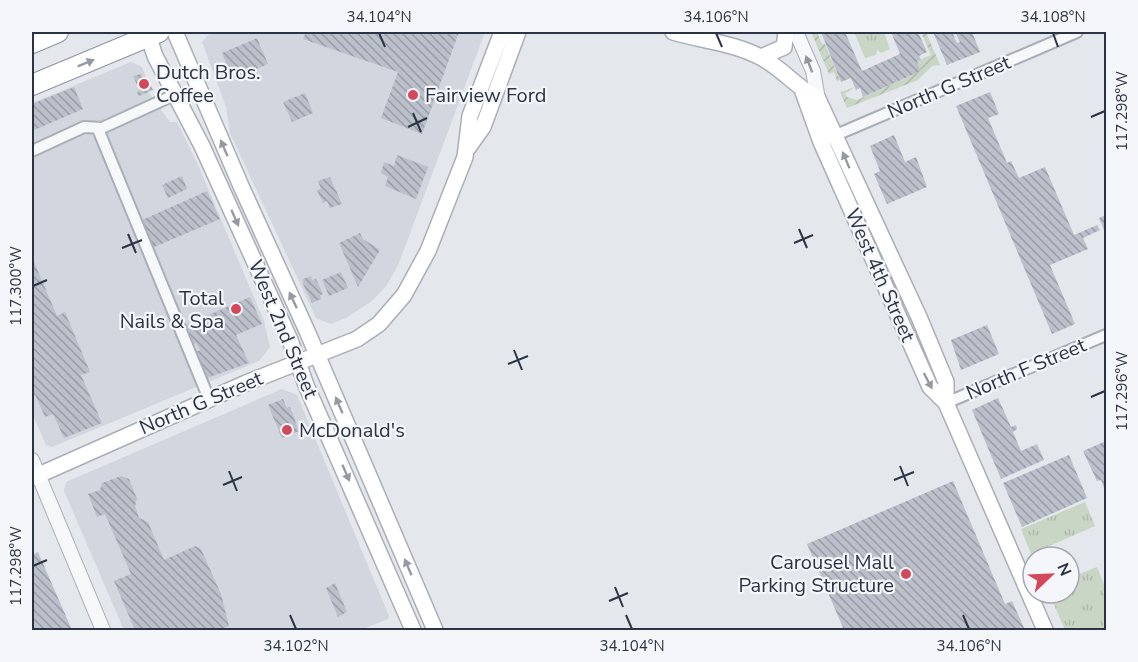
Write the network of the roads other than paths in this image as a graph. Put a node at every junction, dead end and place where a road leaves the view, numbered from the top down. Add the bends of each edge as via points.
1 (58, 32) edge
2 (175, 32) edge
3 (502, 32) edge
4 (518, 32) edge
5 (673, 32) edge
6 (786, 32) edge
7 (796, 32) edge
8 (1077, 32) edge
9 (151, 33) edge
10 (32, 43) edge
11 (761, 57) junction
12 (32, 85) edge
13 (803, 92) junction
14 (174, 95) junction
15 (818, 99) junction
16 (98, 129) junction
17 (836, 135) junction
18 (821, 142) junction
19 (202, 146) junction
20 (468, 148) junction
21 (32, 151) edge
22 (241, 186) junction
23 (1107, 335) edge
24 (316, 354) junction
25 (298, 361) junction
26 (208, 399) junction
27 (946, 403) junction
28 (33, 471) edge
29 (433, 626) edge
30 (103, 630) edge
31 (412, 630) edge
32 (1045, 630) edge

1 - 10 highway
22 -> 2 main road, West 2nd Street
3 - 20 main road, North G Street via 470,116
4 - 20 main road, North G Street via 483,127
5 - 11 main road
6 - 11 main road via 784,47
15 -> 7 street via 813,71
8 - 17 street, North G Street
12 -> 9 highway
9 - 14 main road, West 2nd Street
11 - 13 main road
13 - 15 main road
13 - 18 main road, West 4th Street
14 - 16 street
14 - 19 main road, West 2nd Street
15 - 17 main road, West 4th Street
16 - 21 street via 84,127
16 - 26 street
17 - 18 street, North G Street
27 -> 17 main road, West 4th Street via 946,382
18 -> 27 main road, West 4th Street via 930,387
19 - 22 main road via 210,149 232,186
19 -> 25 main road, West 2nd Street
20 - 24 main road, North G Street via 428,251 395,307 357,339
24 -> 22 main road, West 2nd Street
23 - 27 street, North F Street
24 - 25 main road, North G Street
29 -> 24 main road, West 2nd Street
25 - 26 main road, North G Street
25 -> 31 main road, West 2nd Street
26 - 28 main road, North G Street
27 - 32 main road, West 4th Street
28 - 30 street
29 - 31 street

